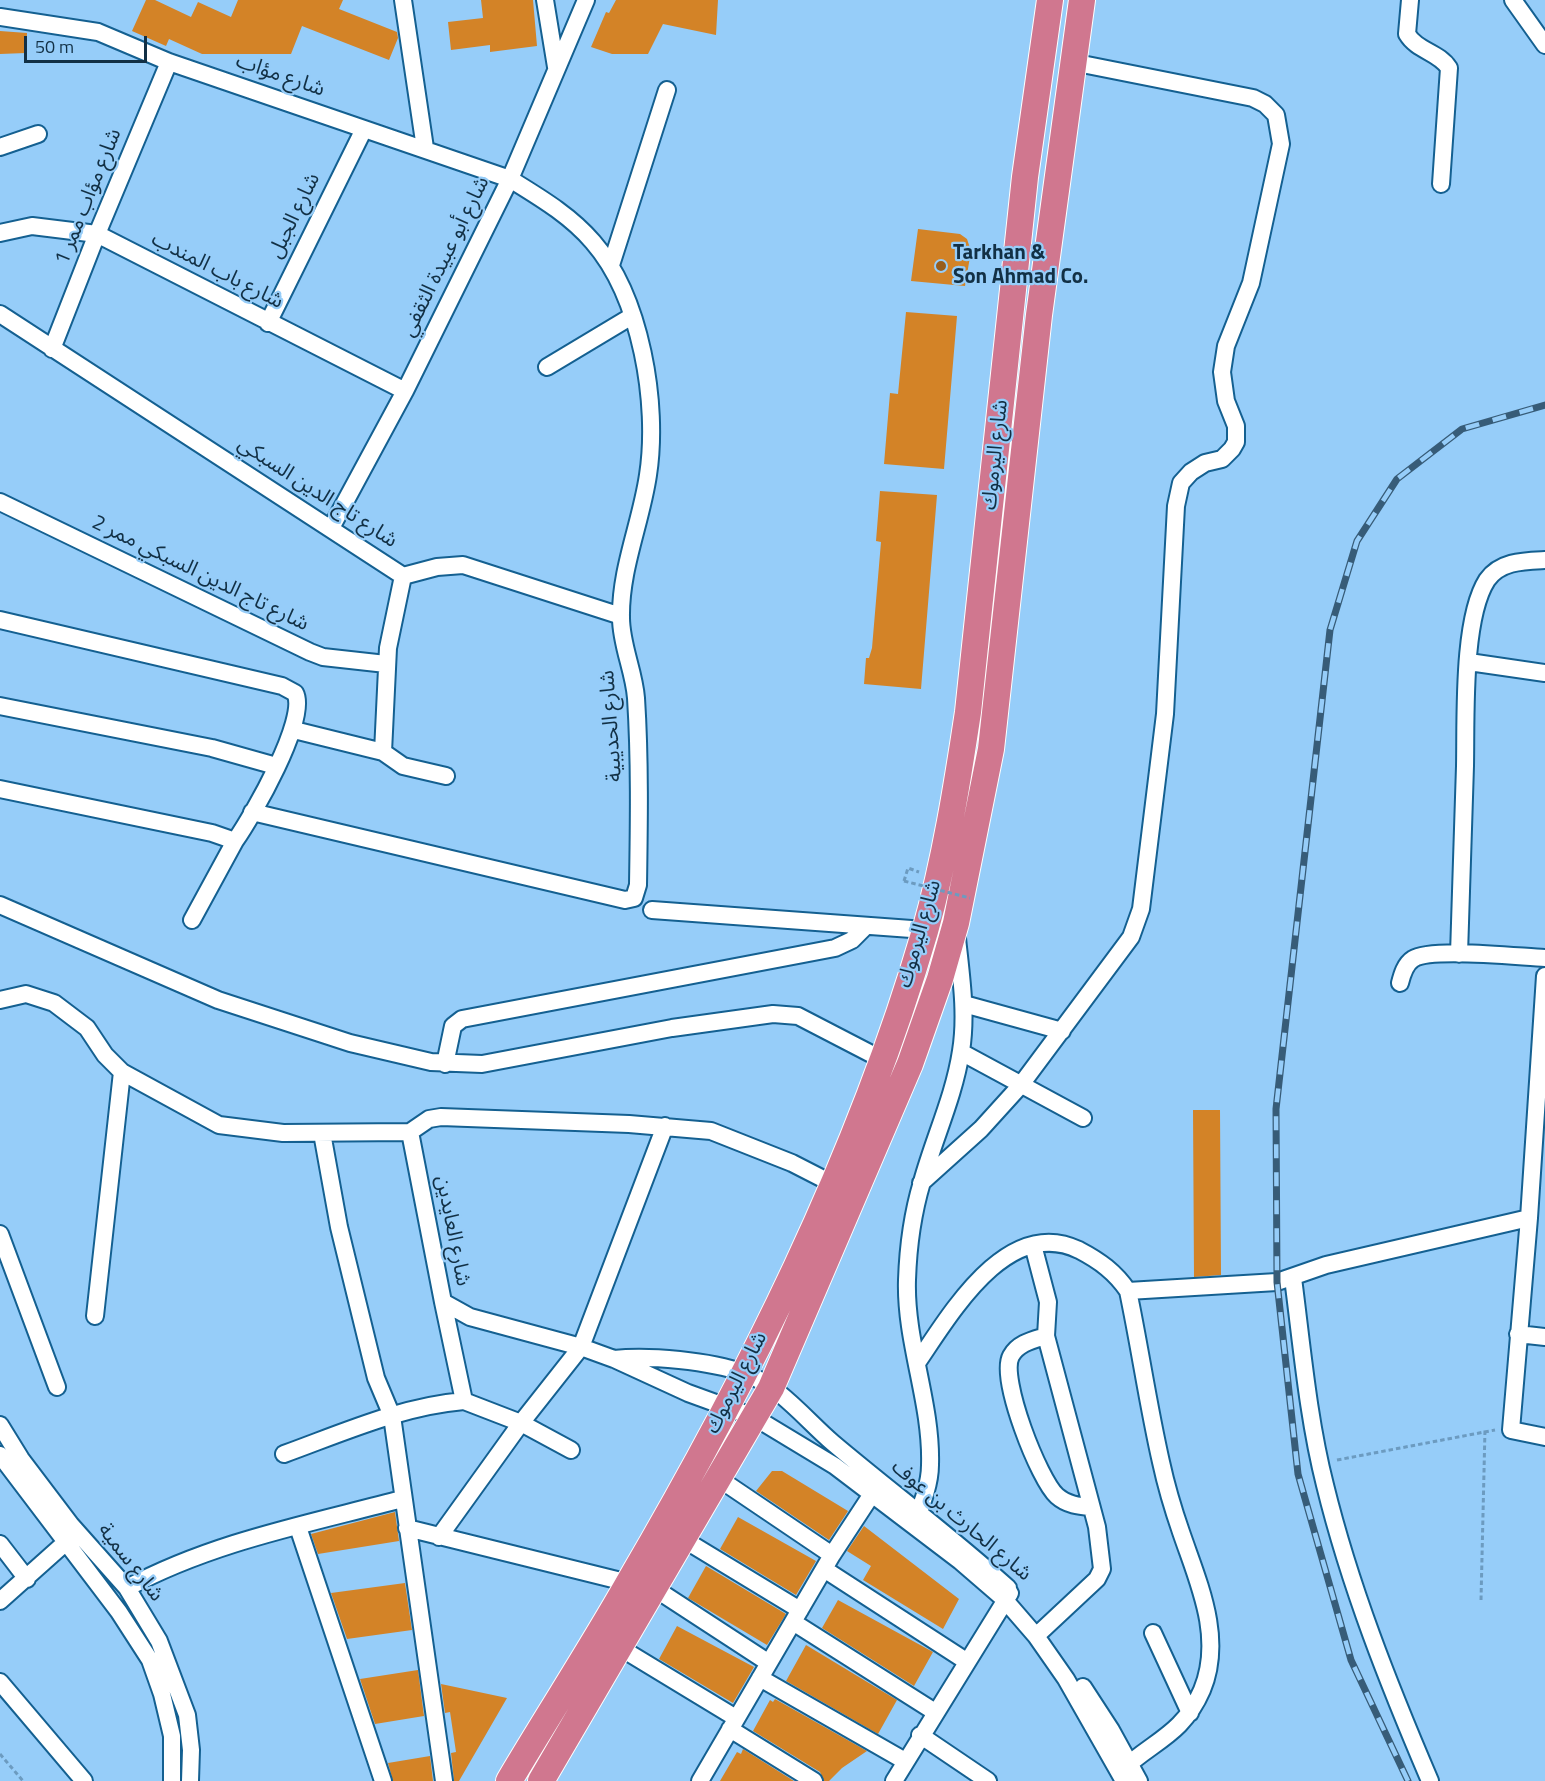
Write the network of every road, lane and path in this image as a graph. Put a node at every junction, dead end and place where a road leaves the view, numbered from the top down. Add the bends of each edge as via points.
1 (403, 0) edge
2 (545, 0) edge
3 (586, 0) edge
4 (1050, 0) edge
5 (1082, 0) edge
6 (1410, 0) edge
7 (1513, 0) edge
8 (0, 17) edge
9 (1545, 45) edge
10 (169, 62) junction
11 (1072, 62) junction
12 (556, 68) junction
13 (667, 90) dead end
14 (1035, 101) junction
15 (1066, 106) junction
16 (364, 129) junction
17 (38, 134) dead end
18 (0, 147) edge
19 (425, 148) junction
20 (510, 179) junction
21 (1441, 184) dead end
22 (0, 233) edge
23 (97, 234) junction
24 (611, 265) junction
25 (0, 314) edge
26 (632, 316) junction
27 (268, 323) junction
28 (52, 349) junction
29 (547, 367) dead end
30 (405, 391) junction
31 (0, 502) edge
32 (331, 528) junction
33 (1545, 560) edge
34 (402, 576) junction
35 (621, 616) junction
36 (0, 620) edge
37 (1469, 662) junction
38 (386, 664) junction
39 (1545, 673) edge
40 (0, 706) edge
41 (294, 730) junction
42 (383, 752) junction
43 (276, 766) junction
44 (446, 777) dead end
45 (0, 789) edge
46 (252, 812) junction
47 (235, 841) junction
48 (908, 868) dead end
49 (970, 898) dead end
50 (0, 905) edge
51 (652, 910) dead end
52 (192, 920) dead end
53 (956, 923) junction
54 (866, 926) junction
55 (925, 930) junction
56 (1460, 954) junction
57 (1545, 958) edge
58 (912, 967) junction
59 (1545, 976) edge
60 (940, 979) junction
61 (1400, 983) dead end
62 (0, 1000) edge
63 (964, 1004) junction
64 (1062, 1031) junction
65 (961, 1052) junction
66 (881, 1059) junction
67 (444, 1064) junction
68 (122, 1072) junction
69 (1020, 1086) junction
70 (1083, 1118) dead end
71 (665, 1126) junction
72 (410, 1132) junction
73 (322, 1133) junction
74 (921, 1183) junction
75 (833, 1184) junction
76 (1529, 1218) junction
77 (0, 1234) edge
78 (1033, 1245) junction
79 (1293, 1278) junction
80 (1128, 1292) junction
81 (443, 1302) junction
82 (95, 1316) dead end
83 (1518, 1334) junction
84 (1046, 1336) junction
85 (1545, 1337) edge
86 (581, 1347) junction
87 (614, 1359) junction
88 (917, 1363) junction
89 (736, 1371) junction
90 (57, 1387) dead end
91 (771, 1388) junction
92 (464, 1401) junction
93 (718, 1405) junction
94 (392, 1416) junction
95 (754, 1417) junction
96 (521, 1423) junction
97 (0, 1425) edge
98 (1485, 1429) junction
99 (1511, 1430) junction
100 (1545, 1437) edge
101 (572, 1450) dead end
102 (284, 1454) dead end
103 (0, 1455) edge
104 (1320, 1464) junction
105 (718, 1478) junction
106 (872, 1494) junction
107 (402, 1499) junction
108 (1091, 1507) junction
109 (916, 1519) junction
110 (298, 1527) junction
111 (407, 1528) junction
112 (439, 1537) junction
113 (682, 1539) junction
114 (65, 1543) junction
115 (0, 1544) edge
116 (828, 1562) junction
117 (27, 1579) junction
118 (641, 1586) junction
119 (127, 1588) junction
120 (1008, 1595) junction
121 (1481, 1600) dead end
122 (0, 1601) edge
123 (797, 1616) junction
124 (1040, 1633) junction
125 (1153, 1633) dead end
126 (619, 1647) junction
127 (966, 1661) junction
128 (769, 1663) junction
129 (760, 1678) junction
130 (0, 1682) edge
131 (935, 1712) junction
132 (1190, 1713) junction
133 (733, 1723) junction
134 (920, 1735) junction
135 (0, 1754) edge
136 (905, 1761) junction
137 (1125, 1772) edge
138 (23, 1781) edge
139 (84, 1781) edge
140 (172, 1781) edge
141 (190, 1781) edge
142 (383, 1781) edge
143 (444, 1781) edge
144 (509, 1781) edge
145 (541, 1781) edge
146 (700, 1781) edge
147 (814, 1781) edge
148 (894, 1781) edge
149 (988, 1781) edge
150 (1139, 1781) edge
151 (1430, 1781) edge

1 - 19 street
2 - 12 street
3 - 12 street, شارع أبو عبيدة الثقفي
4 - 14 highway, شارع اليرموك
5 - 11 highway, شارع اليرموك
6 - 21 street via 1407,34 1449,68
7 - 9 street
8 - 10 street, شارع مؤاب via 98,32
10 - 16 street, شارع مؤاب
10 - 23 street, شارع مؤاب ممر 1
11 - 15 highway, شارع اليرموك
11 - 64 street via 1253,98 1276,115 1281,144 1251,283 1226,346 1222,372 1226,401 1236,426 1236,442 1222,459 1191,472 1181,483 1176,506 1165,714 1141,909 1131,937
12 - 20 street, شارع أبو عبيدة الثقفي
13 - 24 street
14 - 15 highway
14 - 55 highway, شارع اليرموك via 968,712
15 - 53 highway, شارع اليرموك via 1039,315 999,694
16 - 19 street, شارع مؤاب
16 - 27 street, شارع الجبل
17 - 18 street
19 - 20 street, شارع مؤاب
20 - 24 street, شارع الحديبية via 567,218
20 - 30 street, شارع أبو عبيدة الثقفي
22 - 23 street, شارع باب المندب via 32,226
23 - 27 street, شارع باب المندب
23 - 28 street, شارع مؤاب ممر 1
24 - 26 street, شارع الحديبية
25 - 28 street, شارع تاج الدين السبكي
26 - 29 street
26 - 35 street, شارع الحديبية via 647,381 650,443 648,475 630,546
27 - 30 street, شارع باب المندب
28 - 32 street, شارع تاج الدين السبكي
30 - 32 street, شارع أبو عبيدة الثقفي
31 - 38 street, شارع تاج الدين السبكي ممر 2 via 317,655
32 - 34 street, شارع تاج الدين السبكي
33 - 37 street via 1498,568 1488,579 1478,601
34 - 35 street via 463,565
34 - 38 street, شارع تاج الدين السبكي
35 - 46 street, شارع الحديبية via 636,697 639,801 638,885 634,898 625,900
36 - 41 street via 282,686 291,690 299,704
37 - 39 street
37 - 56 street
38 - 42 street, شارع تاج الدين السبكي
40 - 43 street via 212,748
41 - 42 street
41 - 43 street
42 - 44 street via 413,770
43 - 46 street
45 - 47 street
46 - 47 street
47 - 52 street
48 - 49 path, bridge via 904,881
50 - 67 street via 218,1000 350,1043
51 - 54 street
53 - 60 highway, شارع اليرموك
53 - 63 street
54 - 55 street
54 - 67 street via 852,940 835,948 462,1019 453,1026
55 - 58 highway, شارع اليرموك
56 - 57 street
56 - 61 street via 1413,958
58 - 60 highway
58 - 66 highway, شارع اليرموك
59 - 76 street
60 - 91 highway, شارع اليرموك via 906,1075
62 - 68 street via 26,994 54,1003 87,1028
63 - 64 street
63 - 65 street
64 - 69 street
65 - 69 street
65 - 74 street
66 - 67 street via 798,1016 773,1014 672,1028 482,1064
66 - 75 highway, شارع اليرموك
68 - 73 street via 219,1125 251,1131
68 - 82 street
69 - 70 street
69 - 74 street via 981,1129
71 - 72 street via 441,1117 429,1119
71 - 75 street via 735,1138
71 - 86 street
72 - 73 street
72 - 81 street, شارع العايدين
73 - 94 street via 339,1227 376,1378
74 - 88 street via 907,1283
75 - 89 highway, شارع اليرموك
76 - 79 street via 1326,1265
76 - 83 street
77 - 90 street
78 - 80 street via 1052,1242 1075,1248 1098,1260
78 - 84 street via 1048,1302
78 - 88 street via 1012,1253 971,1287
79 - 80 street
79 - 104 street
80 - 132 street via 1161,1462 1203,1591 1211,1663
81 - 86 street, شارع العايدين via 470,1317
81 - 92 street
83 - 85 street
83 - 99 street
84 - 108 street
84 - 108 street via 1022,1344 1010,1357 1012,1394 1044,1481 1069,1504
86 - 87 street, شارع العايدين
86 - 96 street
87 - 89 street, شارع العايدين via 663,1358
87 - 93 street, شارع العايدين
88 - 109 street via 930,1465
89 - 91 street, شارع الحارث بن عوف
89 - 93 highway, شارع اليرموك
91 - 95 highway, شارع اليرموك
91 - 109 street, شارع الحارث بن عوف
92 - 94 street via 433,1403
92 - 96 street
93 - 95 street, شارع الحارث بن عوف
93 - 118 highway, شارع اليرموك
94 - 102 street
94 - 107 street
95 - 105 highway, شارع اليرموك
95 - 106 street, شارع الحارث بن عوف via 835,1466
96 - 101 street
96 - 112 street
97 - 119 street, شارع سمية via 71,1525
98 - 99 path
98 - 104 path
98 - 121 path
99 - 100 street
103 - 114 street, شارع سمية
104 - 151 street via 1382,1665
105 - 113 highway, شارع اليرموك
105 - 116 street
106 - 109 street, شارع الحارث بن عوف
106 - 116 street
107 - 110 street
107 - 111 street
108 - 124 street via 1102,1569
109 - 120 street, شارع الحارث بن عوف
110 - 119 street via 219,1547 165,1567
110 - 142 street
111 - 112 street
111 - 143 street
112 - 118 street
113 - 118 highway, شارع اليرموك
113 - 123 street
114 - 117 street
114 - 140 street, شارع سمية via 119,1612 150,1660 172,1736
115 - 117 street
116 - 123 street
116 - 127 street
117 - 122 street
118 - 126 highway, شارع اليرموك
118 - 128 street
118 - 144 highway, شارع اليرموك
119 - 141 street, شارع سمية via 159,1641 187,1714
120 - 124 street, شارع الحارث بن عوف
120 - 127 street
123 - 128 street
123 - 131 street
124 - 137 street, شارع الحارث بن عوف
125 - 132 street
126 - 133 street
126 - 145 highway, شارع اليرموك
127 - 131 street
128 - 129 street
129 - 133 street
129 - 136 street
130 - 139 street
131 - 134 street
132 - 137 street via 1176,1731
133 - 146 street
133 - 147 street
134 - 136 street
134 - 149 street
135 - 138 path
136 - 148 street
137 - 150 street, شارع الحارث بن عوف

